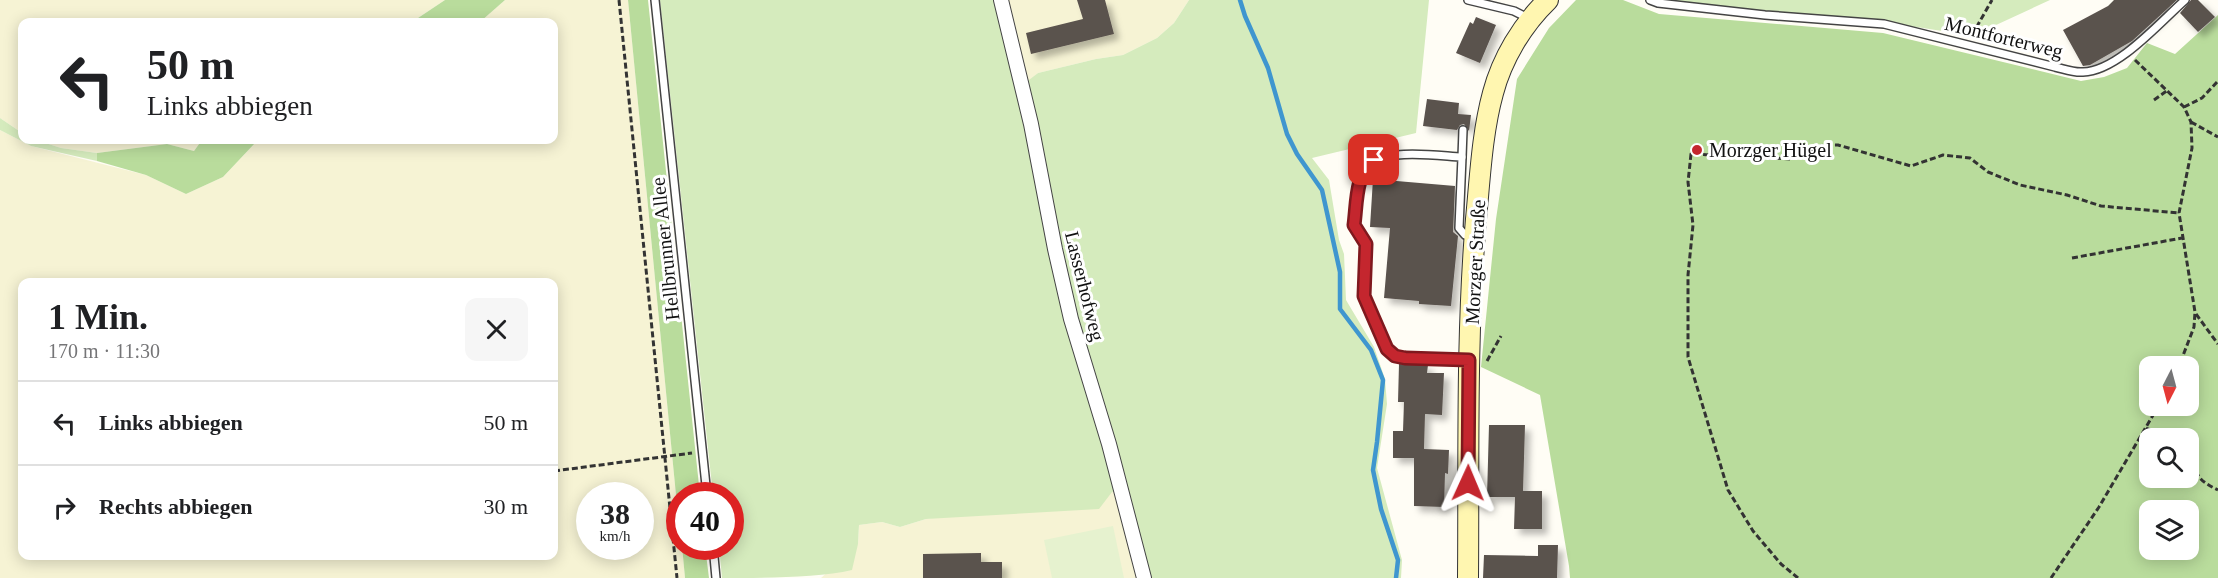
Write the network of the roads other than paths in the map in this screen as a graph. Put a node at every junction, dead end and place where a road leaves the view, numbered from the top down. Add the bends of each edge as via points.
1 (655, 0) edge
2 (1001, 0) edge
3 (1468, 0) edge
4 (1548, 0) edge
5 (1650, 0) edge
6 (2185, 0) edge
7 (1531, 19) junction
8 (1463, 130) dead end
9 (1462, 157) junction
10 (1475, 237) junction
11 (1477, 362) junction
12 (706, 482) edge
13 (714, 560) edge
14 (716, 578) edge
15 (1144, 578) edge
16 (1468, 578) edge

1 - 12 lane, Hellbrunner Allee
2 - 15 street, Lasserhofweg via 1071,319
3 - 7 lane
4 - 7 street, Morzger Straße
5 - 6 lane, Montforterweg via 1753,14 1884,24 2083,72 2102,67 2127,52
7 - 10 street, Morzger Straße via 1511,50 1493,93
8 - 9 lane
9 - 10 lane via 1459,228 1465,235
9 - 11 lane via 1384,156 1366,165 1354,225 1366,244 1364,296 1387,349 1405,358
10 - 11 street, Morzger Straße
11 - 16 street, Morzger Straße
13 - 14 lane

